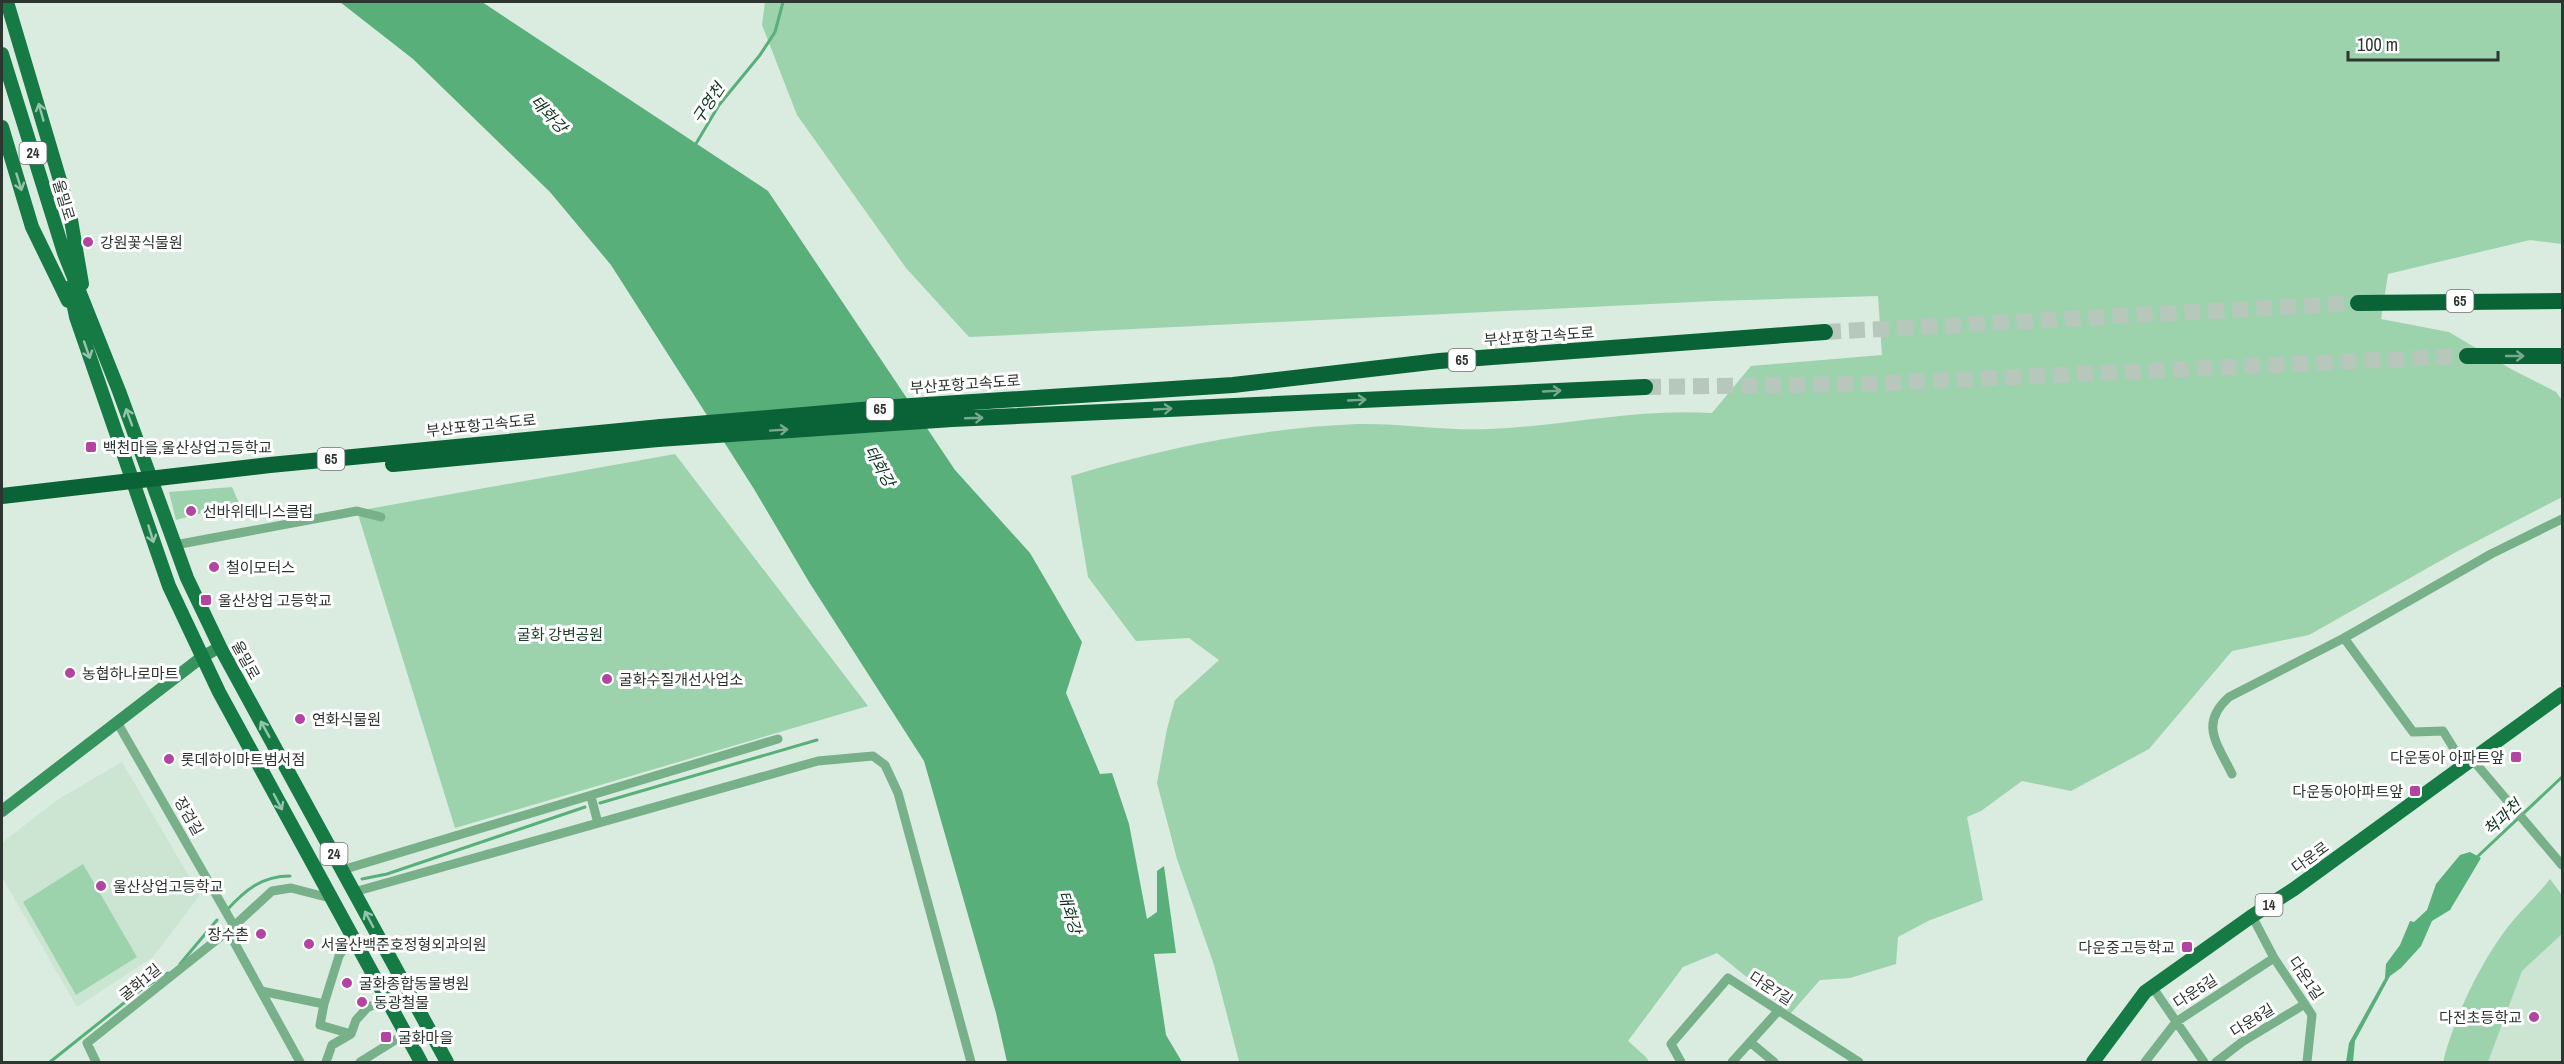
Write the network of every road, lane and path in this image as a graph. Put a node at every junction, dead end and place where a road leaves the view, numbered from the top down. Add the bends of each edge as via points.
1 (7, 2) edge
2 (2, 54) edge
3 (2, 126) edge
4 (2562, 302) edge
5 (2358, 303) tunnel mouth
6 (82, 315) junction
7 (1825, 332) tunnel mouth
8 (2467, 356) tunnel mouth
9 (2562, 356) edge
10 (1645, 387) tunnel mouth
11 (2, 496) edge
12 (2, 508) edge
13 (381, 517) dead end
14 (2562, 519) edge
15 (175, 545) junction
16 (2344, 638) junction
17 (220, 647) junction
18 (201, 657) junction
19 (2562, 694) edge
20 (117, 722) junction
21 (778, 739) dead end
22 (2468, 762) junction
23 (2232, 774) dead end
24 (591, 797) junction
25 (2, 811) edge
26 (598, 823) junction
27 (2562, 866) edge
28 (342, 870) junction
29 (354, 892) junction
30 (330, 898) junction
31 (2252, 916) junction
32 (231, 928) junction
33 (352, 936) junction
34 (2274, 958) junction
35 (2153, 988) junction
36 (261, 991) junction
37 (386, 999) junction
38 (324, 1004) junction
39 (2305, 1004) junction
40 (1779, 1010) junction
41 (2176, 1022) junction
42 (351, 1034) junction
43 (405, 1034) junction
44 (1750, 1042) junction
45 (96, 1062) edge
46 (300, 1062) edge
47 (326, 1062) edge
48 (360, 1062) edge
49 (421, 1062) edge
50 (447, 1062) edge
51 (971, 1062) edge
52 (1681, 1062) edge
53 (1732, 1062) edge
54 (1774, 1062) edge
55 (1859, 1062) edge
56 (2093, 1062) edge
57 (2145, 1062) edge
58 (2204, 1062) edge
59 (2216, 1062) edge
60 (2307, 1062) edge

6 -> 1 main road via 70,214
2 - 6 main road, 울밀로 / 24
3 -> 6 main road via 32,227
4 - 5 highway, 65
15 -> 6 main road, 울밀로 / 24 via 119,391
6 -> 18 main road, 울밀로 / 24 via 162,568
7 - 11 highway, 부산포항고속도로 / 65, bridge via 1439,362 1233,386 546,437
8 -> 9 highway
12 -> 10 highway, 부산포항고속도로 / 65, bridge via 302,472 658,439 952,419
13 - 15 street via 357,511
14 - 16 street via 2481,559
15 - 17 main road, 울밀로 / 24
16 - 22 street via 2413,732 2443,731
16 - 23 street via 2229,697 2216,708 2211,725
17 - 18 main road
28 -> 17 main road, 울밀로 / 24
18 - 20 main road
18 -> 30 main road, 울밀로 / 24
19 - 22 main road, 다운로 / 14
20 - 25 main road
20 - 32 street, 장검길
21 - 24 street
22 - 27 street via 2496,788
22 - 31 main road, 다운로 / 14
24 - 26 street
24 - 28 street
26 - 29 street
26 - 51 street via 818,761 873,756 885,765 898,793
28 - 29 main road, 울밀로 / 24
50 -> 29 main road, 울밀로 / 24
30 - 32 street, 굴화1길 via 291,888 272,891
30 - 33 main road, 울밀로 / 24
31 - 34 street, 다운1길
31 - 35 main road, 다운로 / 14
32 - 36 street
32 - 45 street, 굴화1길 via 87,1043
33 - 37 main road, 울밀로 / 24
33 - 38 street via 339,956
34 - 39 street, 다운1길
34 - 41 street, 다운5길
35 - 41 street
35 - 56 main road, 다운로 / 14 via 2145,992
36 - 38 street
36 - 46 street
37 - 42 street via 367,1008 356,1020
37 - 43 main road, 울밀로 / 24
38 - 42 street via 320,1025
39 - 59 street, 다운6길
39 - 60 street, 다운1길 via 2312,1015
40 - 44 street
40 - 52 street, 다운7길 via 1728,978 1671,1044
40 - 55 street, 다운7길
41 - 57 street, 다운5길
41 - 58 street
42 - 47 street via 332,1045
43 - 48 street
43 - 49 main road, 울밀로 / 24
44 - 53 street
44 - 54 street

